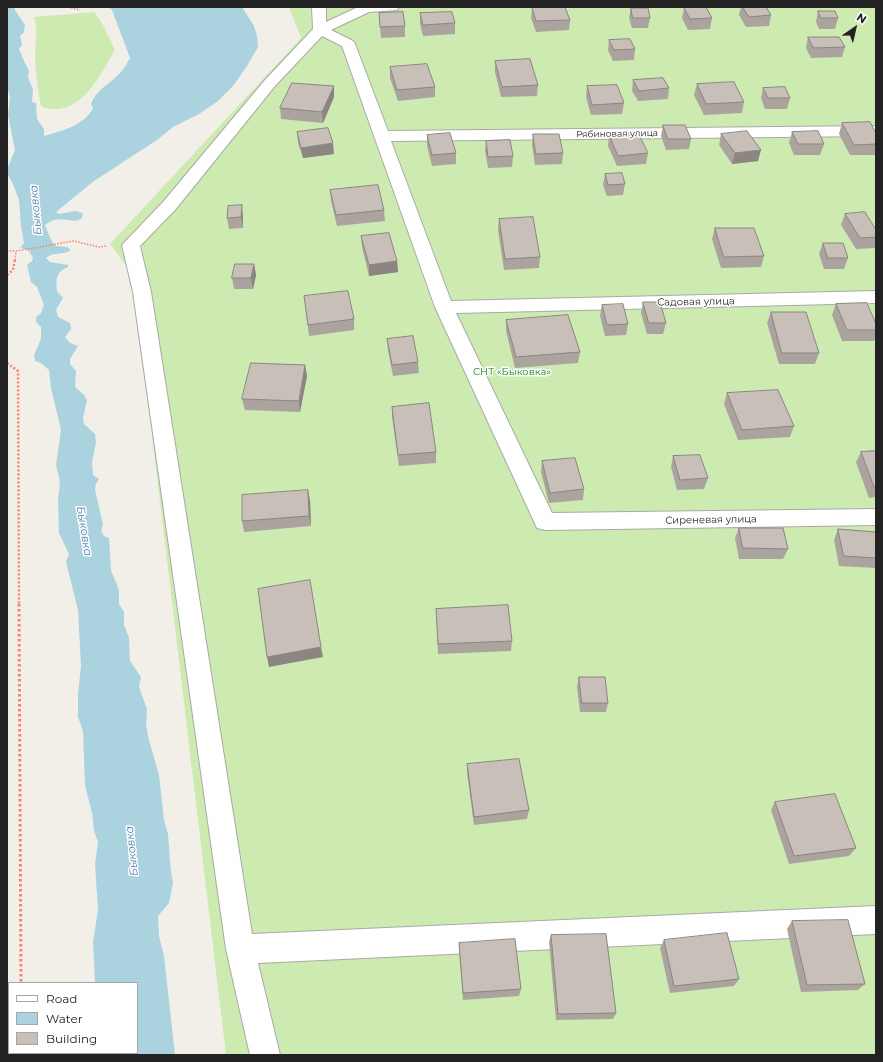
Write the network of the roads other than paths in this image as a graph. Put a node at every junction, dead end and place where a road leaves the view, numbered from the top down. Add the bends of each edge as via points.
1 (319, 7) edge
2 (392, 7) edge
3 (320, 30) junction
4 (876, 131) edge
5 (382, 136) junction
6 (876, 297) edge
7 (444, 307) junction
8 (876, 518) edge
9 (876, 920) edge
10 (240, 949) junction
11 (265, 1055) edge

1 - 3 street
2 - 3 street via 367,8
3 - 5 street via 348,44
3 - 10 street via 270,83 169,206 132,245 142,292
4 - 5 street, Рябиновая улица
5 - 7 street
6 - 7 street, Садовая улица
7 - 8 street, Сиреневая улица via 545,522
9 - 10 street
10 - 11 street

